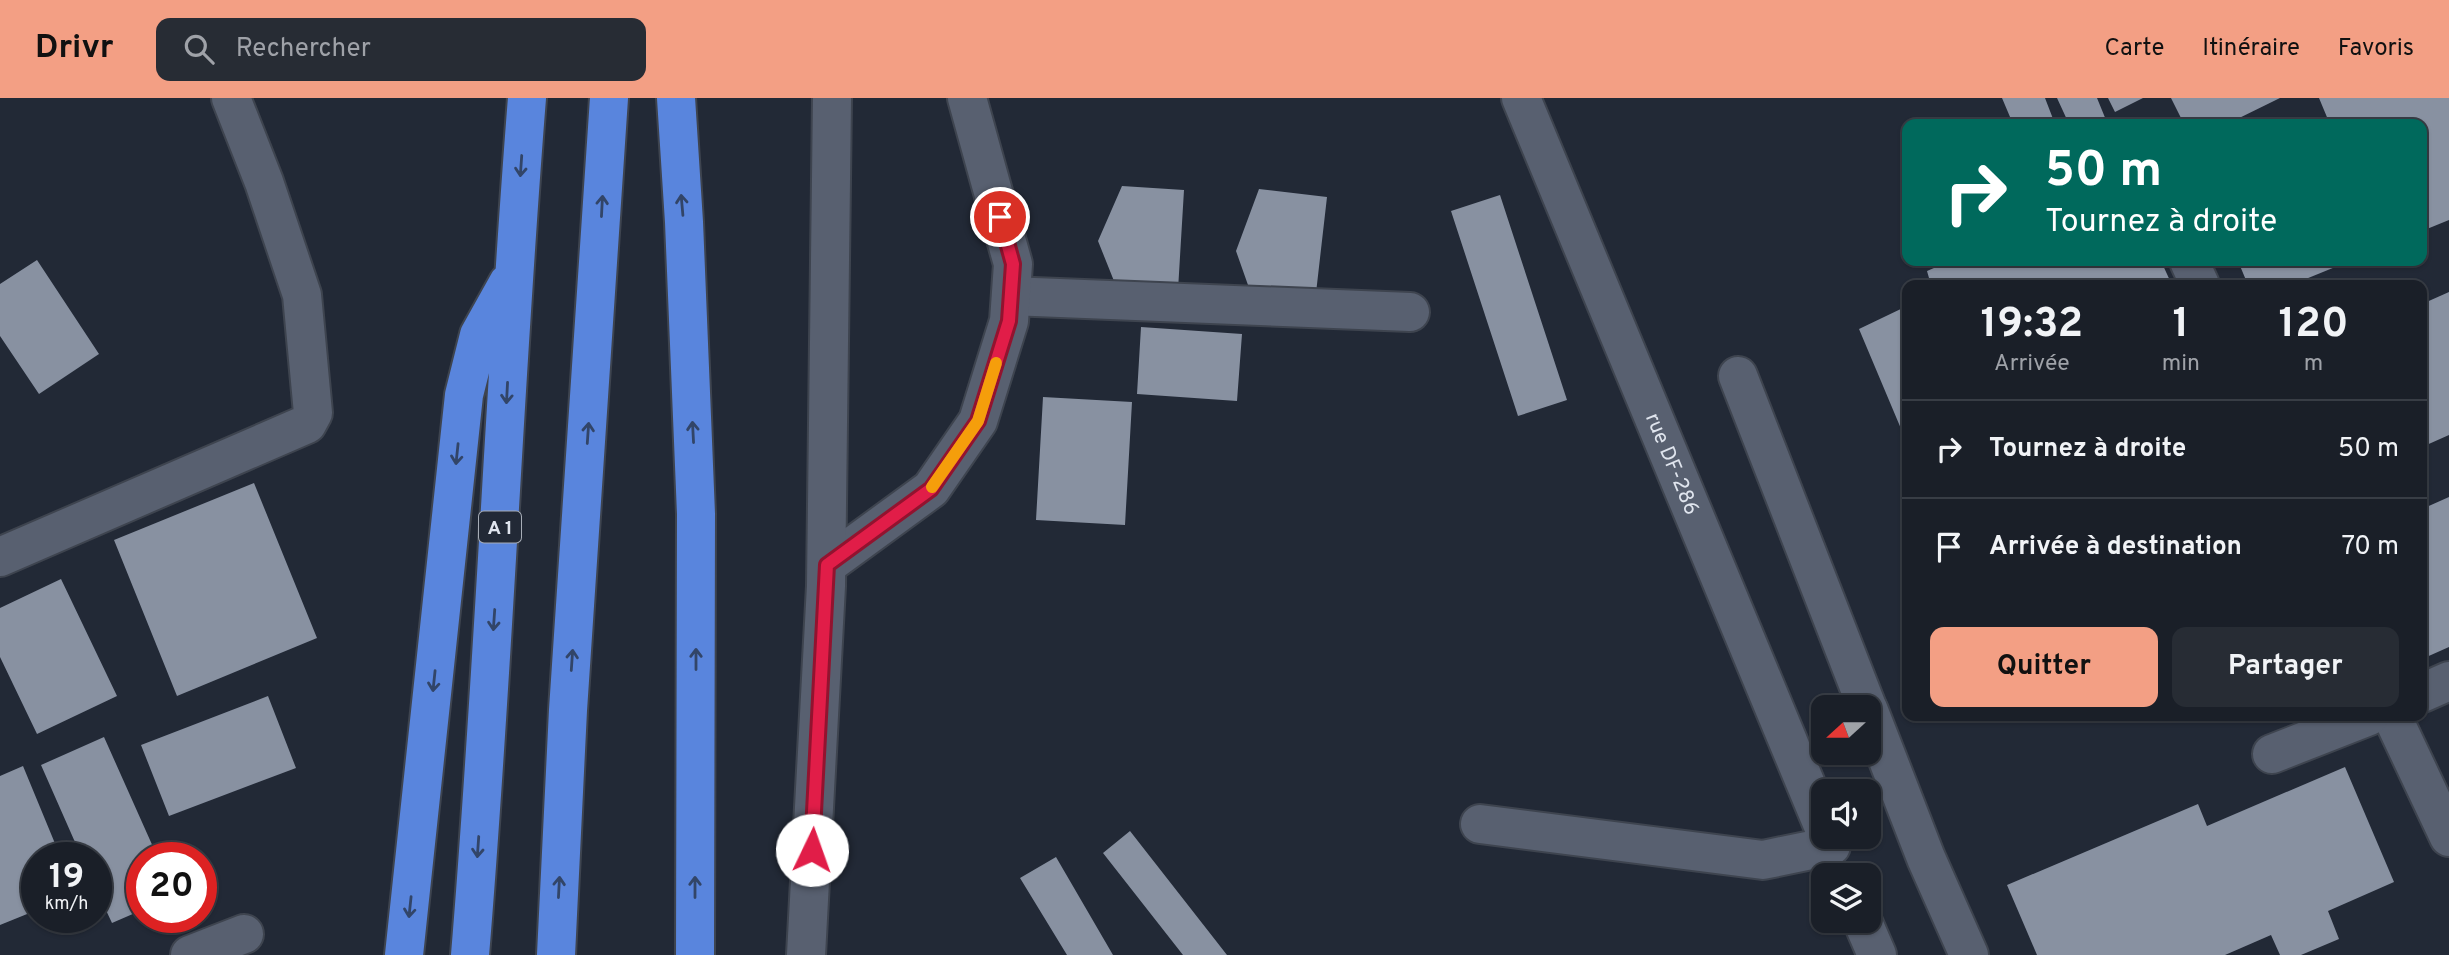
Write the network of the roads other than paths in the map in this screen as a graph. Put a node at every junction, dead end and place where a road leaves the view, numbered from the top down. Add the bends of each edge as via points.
1 (230, 98) edge
2 (527, 98) edge
3 (609, 98) edge
4 (676, 98) edge
5 (832, 98) edge
6 (967, 98) edge
7 (1521, 98) edge
8 (513, 275) junction
9 (1011, 296) junction
10 (1410, 312) dead end
11 (1738, 376) dead end
12 (0, 557) edge
13 (827, 565) junction
14 (2449, 681) edge
15 (2427, 691) edge
16 (1863, 695) edge
17 (2356, 721) edge
18 (2394, 721) edge
19 (1881, 742) edge
20 (2272, 754) dead end
21 (1811, 798) edge
22 (1480, 824) dead end
23 (2449, 837) edge
24 (1816, 849) edge
25 (1868, 933) edge
26 (244, 934) dead end
27 (190, 955) edge
28 (404, 955) edge
29 (470, 955) edge
30 (556, 955) edge
31 (695, 955) edge
32 (806, 955) edge
33 (1877, 955) edge
34 (1969, 955) edge

1 - 12 street via 302,295 313,413 307,424
2 -> 8 highway, A 1
30 -> 3 highway
31 -> 4 highway via 696,514
5 - 13 street
6 - 9 street via 1013,264
7 - 21 street, rue DF-286
8 -> 28 highway via 479,335 464,395
8 -> 29 highway, A 1
9 - 10 street
9 - 13 street via 1009,321 978,421 931,489
11 - 16 street
13 - 32 street
14 - 15 street
17 - 20 street
18 - 23 street
19 - 34 street
22 - 24 street via 1763,860
25 - 33 street
26 - 27 street

